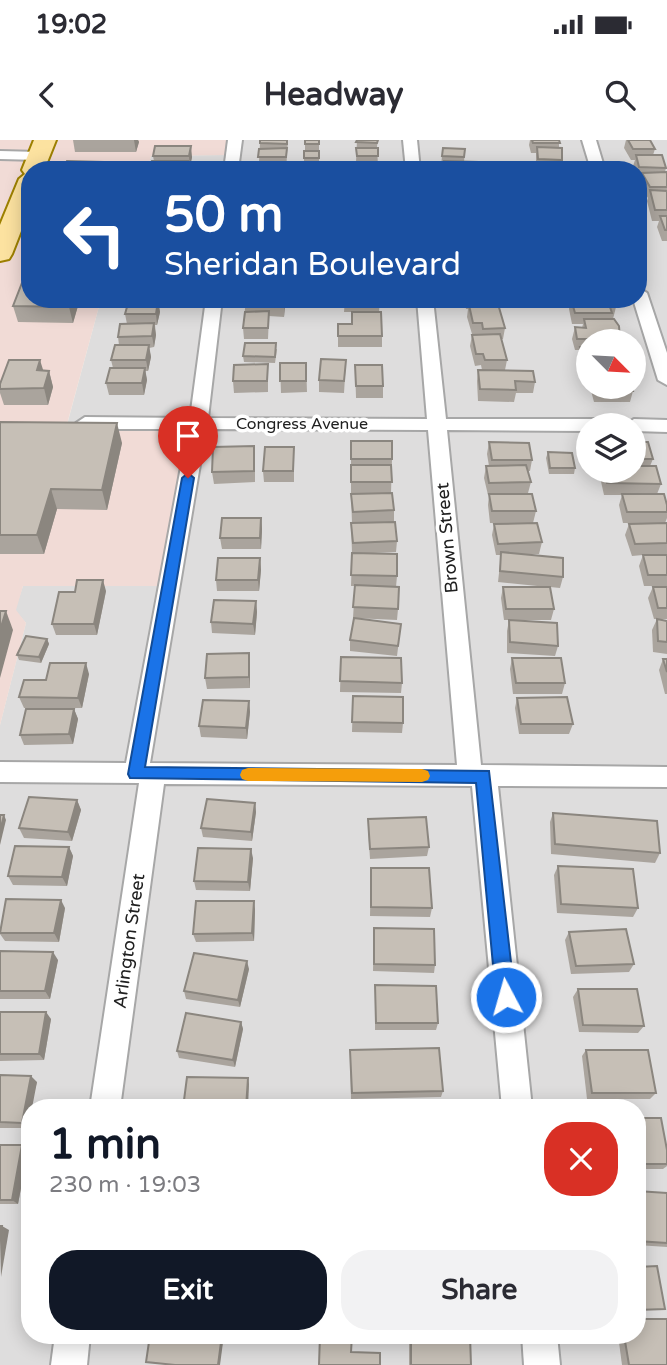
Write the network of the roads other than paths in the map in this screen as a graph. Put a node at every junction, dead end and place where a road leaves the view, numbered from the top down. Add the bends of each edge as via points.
1 (235, 140) edge
2 (410, 140) edge
3 (589, 140) edge
4 (0, 155) edge
5 (39, 155) edge
6 (233, 161) edge
7 (412, 161) edge
8 (595, 161) edge
9 (21, 201) edge
10 (0, 252) edge
11 (213, 308) edge
12 (426, 308) edge
13 (644, 308) edge
14 (667, 380) edge
15 (66, 423) edge
16 (198, 424) junction
17 (437, 425) junction
18 (576, 425) edge
19 (646, 425) edge
20 (667, 426) edge
21 (0, 772) edge
22 (144, 774) junction
23 (477, 776) junction
24 (667, 778) edge
25 (107, 1099) edge
26 (516, 1099) edge
27 (72, 1344) edge
28 (540, 1344) edge
29 (69, 1365) edge
30 (542, 1365) edge

1 - 6 street
2 - 7 street
3 - 8 street
4 - 5 street
9 - 10 main road
11 - 16 street, Arlington Street
12 - 17 street, Brown Street
13 - 14 street
15 - 16 street, Congress Avenue
16 - 17 street, Congress Avenue
16 - 22 street, Arlington Street
17 - 18 street, Congress Avenue
17 - 23 street, Brown Street
19 - 20 street
21 - 22 street
22 - 23 street
22 - 25 street, Arlington Street
23 - 24 street
23 - 26 street, Brown Street
27 - 29 street
28 - 30 street

